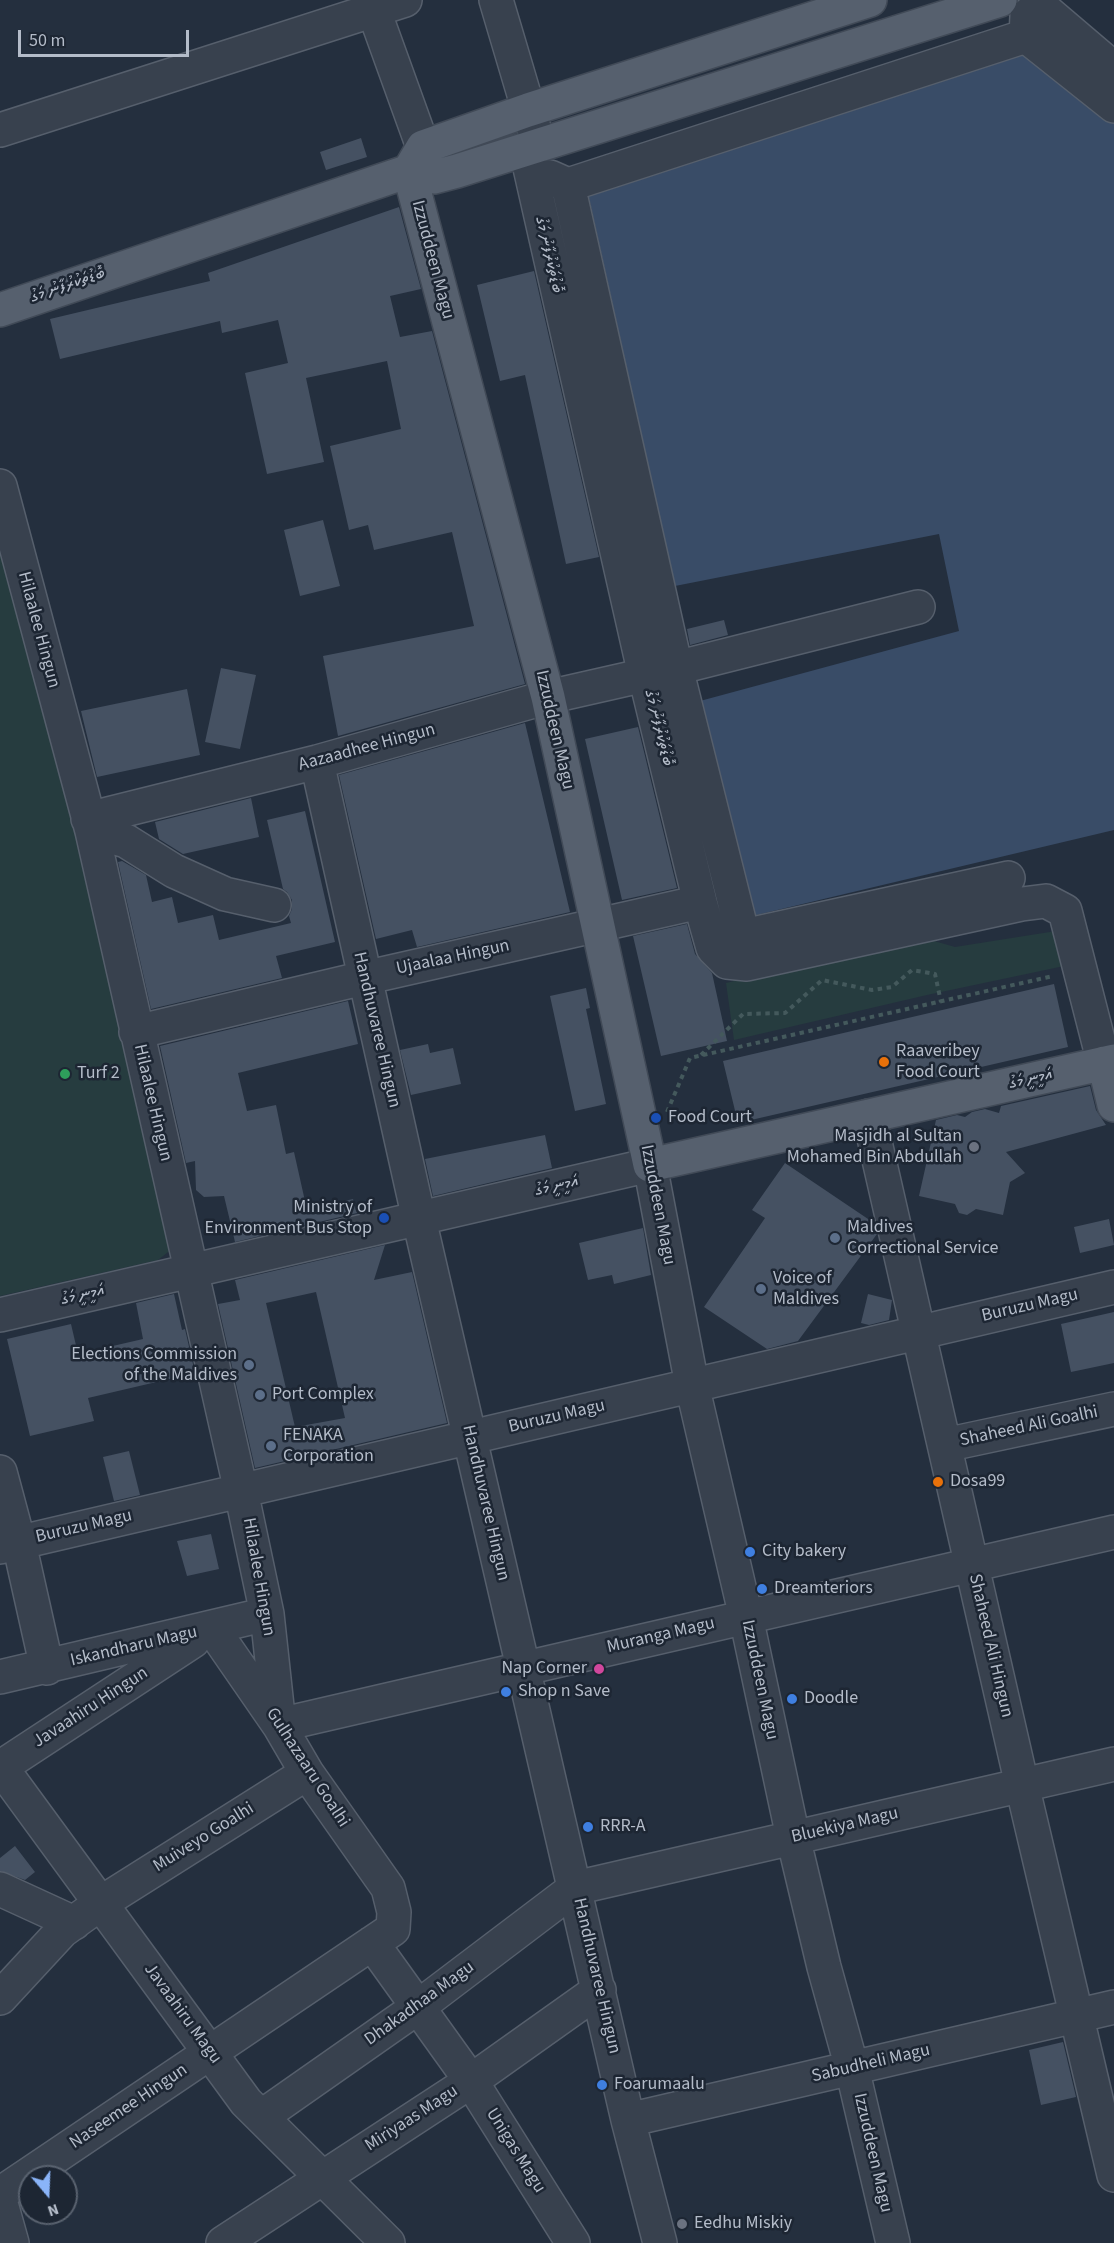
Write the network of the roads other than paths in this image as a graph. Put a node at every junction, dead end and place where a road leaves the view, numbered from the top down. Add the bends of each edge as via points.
1 (405, 0) edge
2 (496, 0) edge
3 (870, 0) edge
4 (1000, 0) edge
5 (1038, 3) edge
6 (372, 5) edge
7 (1026, 36) junction
8 (1114, 69) edge
9 (1114, 106) edge
10 (528, 110) junction
11 (0, 130) edge
12 (531, 154) junction
13 (416, 159) junction
14 (568, 185) junction
15 (0, 310) edge
16 (0, 486) edge
17 (918, 608) dead end
18 (676, 668) junction
19 (645, 675) junction
20 (548, 697) junction
21 (316, 762) junction
22 (90, 825) junction
23 (1008, 878) dead end
24 (700, 902) junction
25 (274, 905) dead end
26 (598, 926) junction
27 (364, 978) junction
28 (136, 1032) junction
29 (1109, 1062) edge
30 (1114, 1105) edge
31 (869, 1116) junction
32 (651, 1166) junction
33 (419, 1218) junction
34 (190, 1271) junction
35 (1114, 1287) edge
36 (0, 1315) edge
37 (919, 1332) junction
38 (692, 1385) junction
39 (1114, 1409) edge
40 (470, 1437) junction
41 (945, 1445) junction
42 (0, 1472) edge
43 (242, 1491) junction
44 (1114, 1532) edge
45 (9, 1545) edge
46 (972, 1565) junction
47 (267, 1614) junction
48 (746, 1617) junction
49 (212, 1629) junction
50 (46, 1668) junction
51 (524, 1668) junction
52 (0, 1677) edge
53 (279, 1725) junction
54 (1114, 1764) edge
55 (1, 1766) edge
56 (307, 1773) junction
57 (1022, 1785) junction
58 (793, 1837) junction
59 (575, 1888) junction
60 (0, 1889) edge
61 (101, 1903) junction
62 (394, 1912) joint
63 (74, 1923) junction
64 (372, 1943) junction
65 (599, 1990) junction
66 (0, 1998) edge
67 (418, 2007) junction
68 (1114, 2007) edge
69 (1076, 2017) junction
70 (210, 2052) junction
71 (852, 2068) junction
72 (471, 2080) junction
73 (261, 2117) junction
74 (628, 2120) junction
75 (1114, 2175) edge
76 (322, 2178) junction
77 (0, 2194) edge
78 (0, 2200) edge
79 (12, 2243) edge
80 (223, 2243) edge
81 (388, 2243) edge
82 (573, 2243) edge
83 (660, 2243) edge
84 (893, 2243) edge

1 - 6 street
2 - 10 street
3 - 10 main road, ބޮޑުތަކުރުފާނު މަގު
4 - 12 main road, ބޮޑުތަކުރުފާނު މަގު
5 - 7 street via 1027,16
5 - 8 street
6 - 11 street
6 - 13 street
7 - 9 street
7 - 14 street
10 - 12 street
10 - 13 main road, ބޮޑުތަކުރުފާނު މަގު
12 - 13 main road, ބޮޑުތަކުރުފާނު މަގު via 434,177
12 - 14 street
12 - 19 street, ބޮޑުތަކުރުފާނު މަގު
13 - 15 main road, ބޮޑުތަކުރުފާނު މަގު
13 - 20 main road, Izzuddeen Magu
14 - 18 street
16 - 22 street, Hilaalee Hingun
17 - 18 street, Aazaadhee Hingun
18 - 19 street, Aazaadhee Hingun
18 - 23 street via 743,936
19 - 20 street, Aazaadhee Hingun
19 - 24 street, ބޮޑުތަކުރުފާނު މަގު
20 - 21 street, Aazaadhee Hingun
20 - 26 main road, Izzuddeen Magu
21 - 22 street, Aazaadhee Hingun
21 - 27 street, Handhuvaree Hingun
22 - 25 street via 225,894
22 - 28 street, Hilaalee Hingun
24 - 26 street, Ujaalaa Hingun
24 - 29 street, ބޮޑުތަކުރުފާނު މަގު via 714,948 727,962 747,964 1046,901 1065,911
26 - 27 street, Ujaalaa Hingun
26 - 32 main road, Izzuddeen Magu
27 - 28 street, Ujaalaa Hingun
27 - 33 street, Handhuvaree Hingun
28 - 34 street, Hilaalee Hingun
29 - 30 main road
29 - 31 main road, އަމީނީ މަގު
31 - 32 main road, އަމީނީ މަގު
31 - 37 street, Shaheed Ali Hingun
32 - 33 street, އަމީނީ މަގު
32 - 38 street, Izzuddeen Magu
33 - 34 street, އަމީނީ މަގު
33 - 40 street, Handhuvaree Hingun
34 - 36 street, އަމީނީ މަގު
34 - 43 street, Hilaalee Hingun
35 - 37 street, Buruzu Magu
37 - 38 street, Buruzu Magu
37 - 41 street, Shaheed Ali Hingun
38 - 40 street, Buruzu Magu
38 - 48 street, Izzuddeen Magu
39 - 41 street, Shaheed Ali Goalhi
40 - 43 street, Buruzu Magu
40 - 51 street, Handhuvaree Hingun
41 - 46 street, Shaheed Ali Hingun
42 - 45 street
43 - 45 street, Buruzu Magu
43 - 47 street, Hilaalee Hingun
44 - 46 street, Muranga Magu
45 - 50 street
46 - 48 street, Muranga Magu
46 - 57 street, Shaheed Ali Hingun
47 - 49 street, Iskandharu Magu
47 - 53 street, Hilaalee Hingun
48 - 51 street, Muranga Magu
48 - 58 street, Izzuddeen Magu
49 - 50 street, Iskandharu Magu
49 - 53 street, Gulhazaaru Goalhi
49 - 55 street, Javaahiru Hingun
50 - 52 street, Iskandharu Magu
51 - 53 street, Muranga Magu
51 - 59 street, Handhuvaree Hingun
53 - 56 street, Gulhazaaru Goalhi
54 - 57 street, Bluekiya Magu
55 - 61 street, Javaahiru Magu
56 - 61 street, Muiveyo Goalhi
56 - 62 street, Gulhazaaru Goalhi via 388,1888
57 - 58 street, Bluekiya Magu
57 - 69 street, Shaheed Ali Hingun
58 - 59 street, Bluekiya Magu
58 - 71 street, Izzuddeen Magu
59 - 65 street, Handhuvaree Hingun
59 - 67 street, Dhakadhaa Magu
60 - 63 street
61 - 63 street, Muiveyo Goalhi
61 - 70 street, Javaahiru Magu
62 - 64 street, Naseemee Hingun via 393,1929
63 - 66 street, Muiveyo Goalhi
64 - 67 street, Unigas Magu
64 - 70 street, Naseemee Hingun
65 - 72 street, Miriyaas Magu
65 - 74 street, Handhuvaree Hingun
67 - 72 street, Unigas Magu
67 - 73 street, Dhakadhaa Magu
68 - 69 street, Sabudheli Magu
69 - 71 street, Sabudheli Magu
69 - 75 street, Shaheed Ali Hingun
70 - 73 street, Javaahiru Magu
70 - 77 street, Naseemee Hingun
71 - 74 street, Sabudheli Magu
71 - 84 street, Izzuddeen Magu
72 - 76 street, Miriyaas Magu
72 - 82 street, Unigas Magu
73 - 76 street, Javaahiru Magu
74 - 83 street, Handhuvaree Hingun
76 - 80 street, Miriyaas Magu
76 - 81 street, Javaahiru Magu
78 - 79 street

